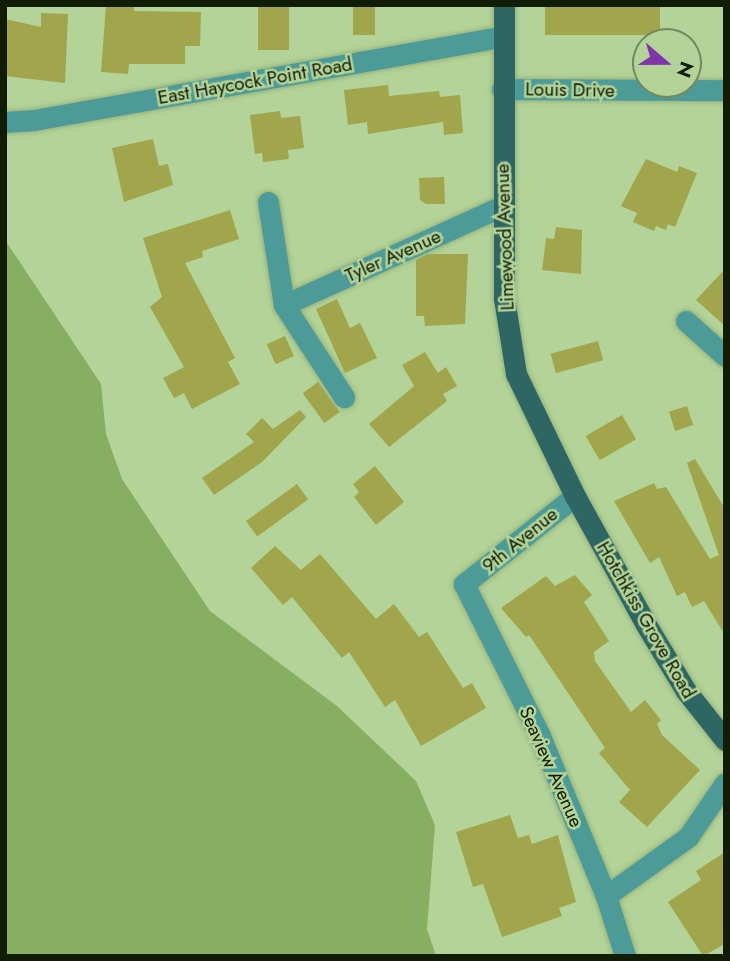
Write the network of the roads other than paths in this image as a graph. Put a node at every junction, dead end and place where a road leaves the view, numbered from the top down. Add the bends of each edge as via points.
1 (505, 5) edge
2 (504, 36) junction
3 (502, 89) junction
4 (722, 90) dead end
5 (5, 122) edge
6 (268, 202) dead end
7 (502, 206) junction
8 (284, 305) junction
9 (686, 321) dead end
10 (725, 356) edge
11 (344, 397) dead end
12 (575, 496) junction
13 (464, 584) joint
14 (725, 740) edge
15 (725, 783) edge
16 (606, 896) junction
17 (625, 956) edge

1 - 2 main road, Limewood Avenue
2 - 3 main road, Limewood Avenue
2 - 5 street, East Haycock Point Road
3 - 4 street, Louis Drive
3 - 7 main road, Limewood Avenue
6 - 8 street
7 - 8 street, Tyler Avenue
7 - 12 main road, Limewood Avenue via 504,298 516,374
8 - 11 street
9 - 10 street
12 - 13 street, 9th Avenue
12 - 14 main road, Hotchkiss Grove Road via 679,680
13 - 16 street, Seaview Avenue via 540,736
15 - 16 street via 688,837
16 - 17 street, Seaview Avenue

